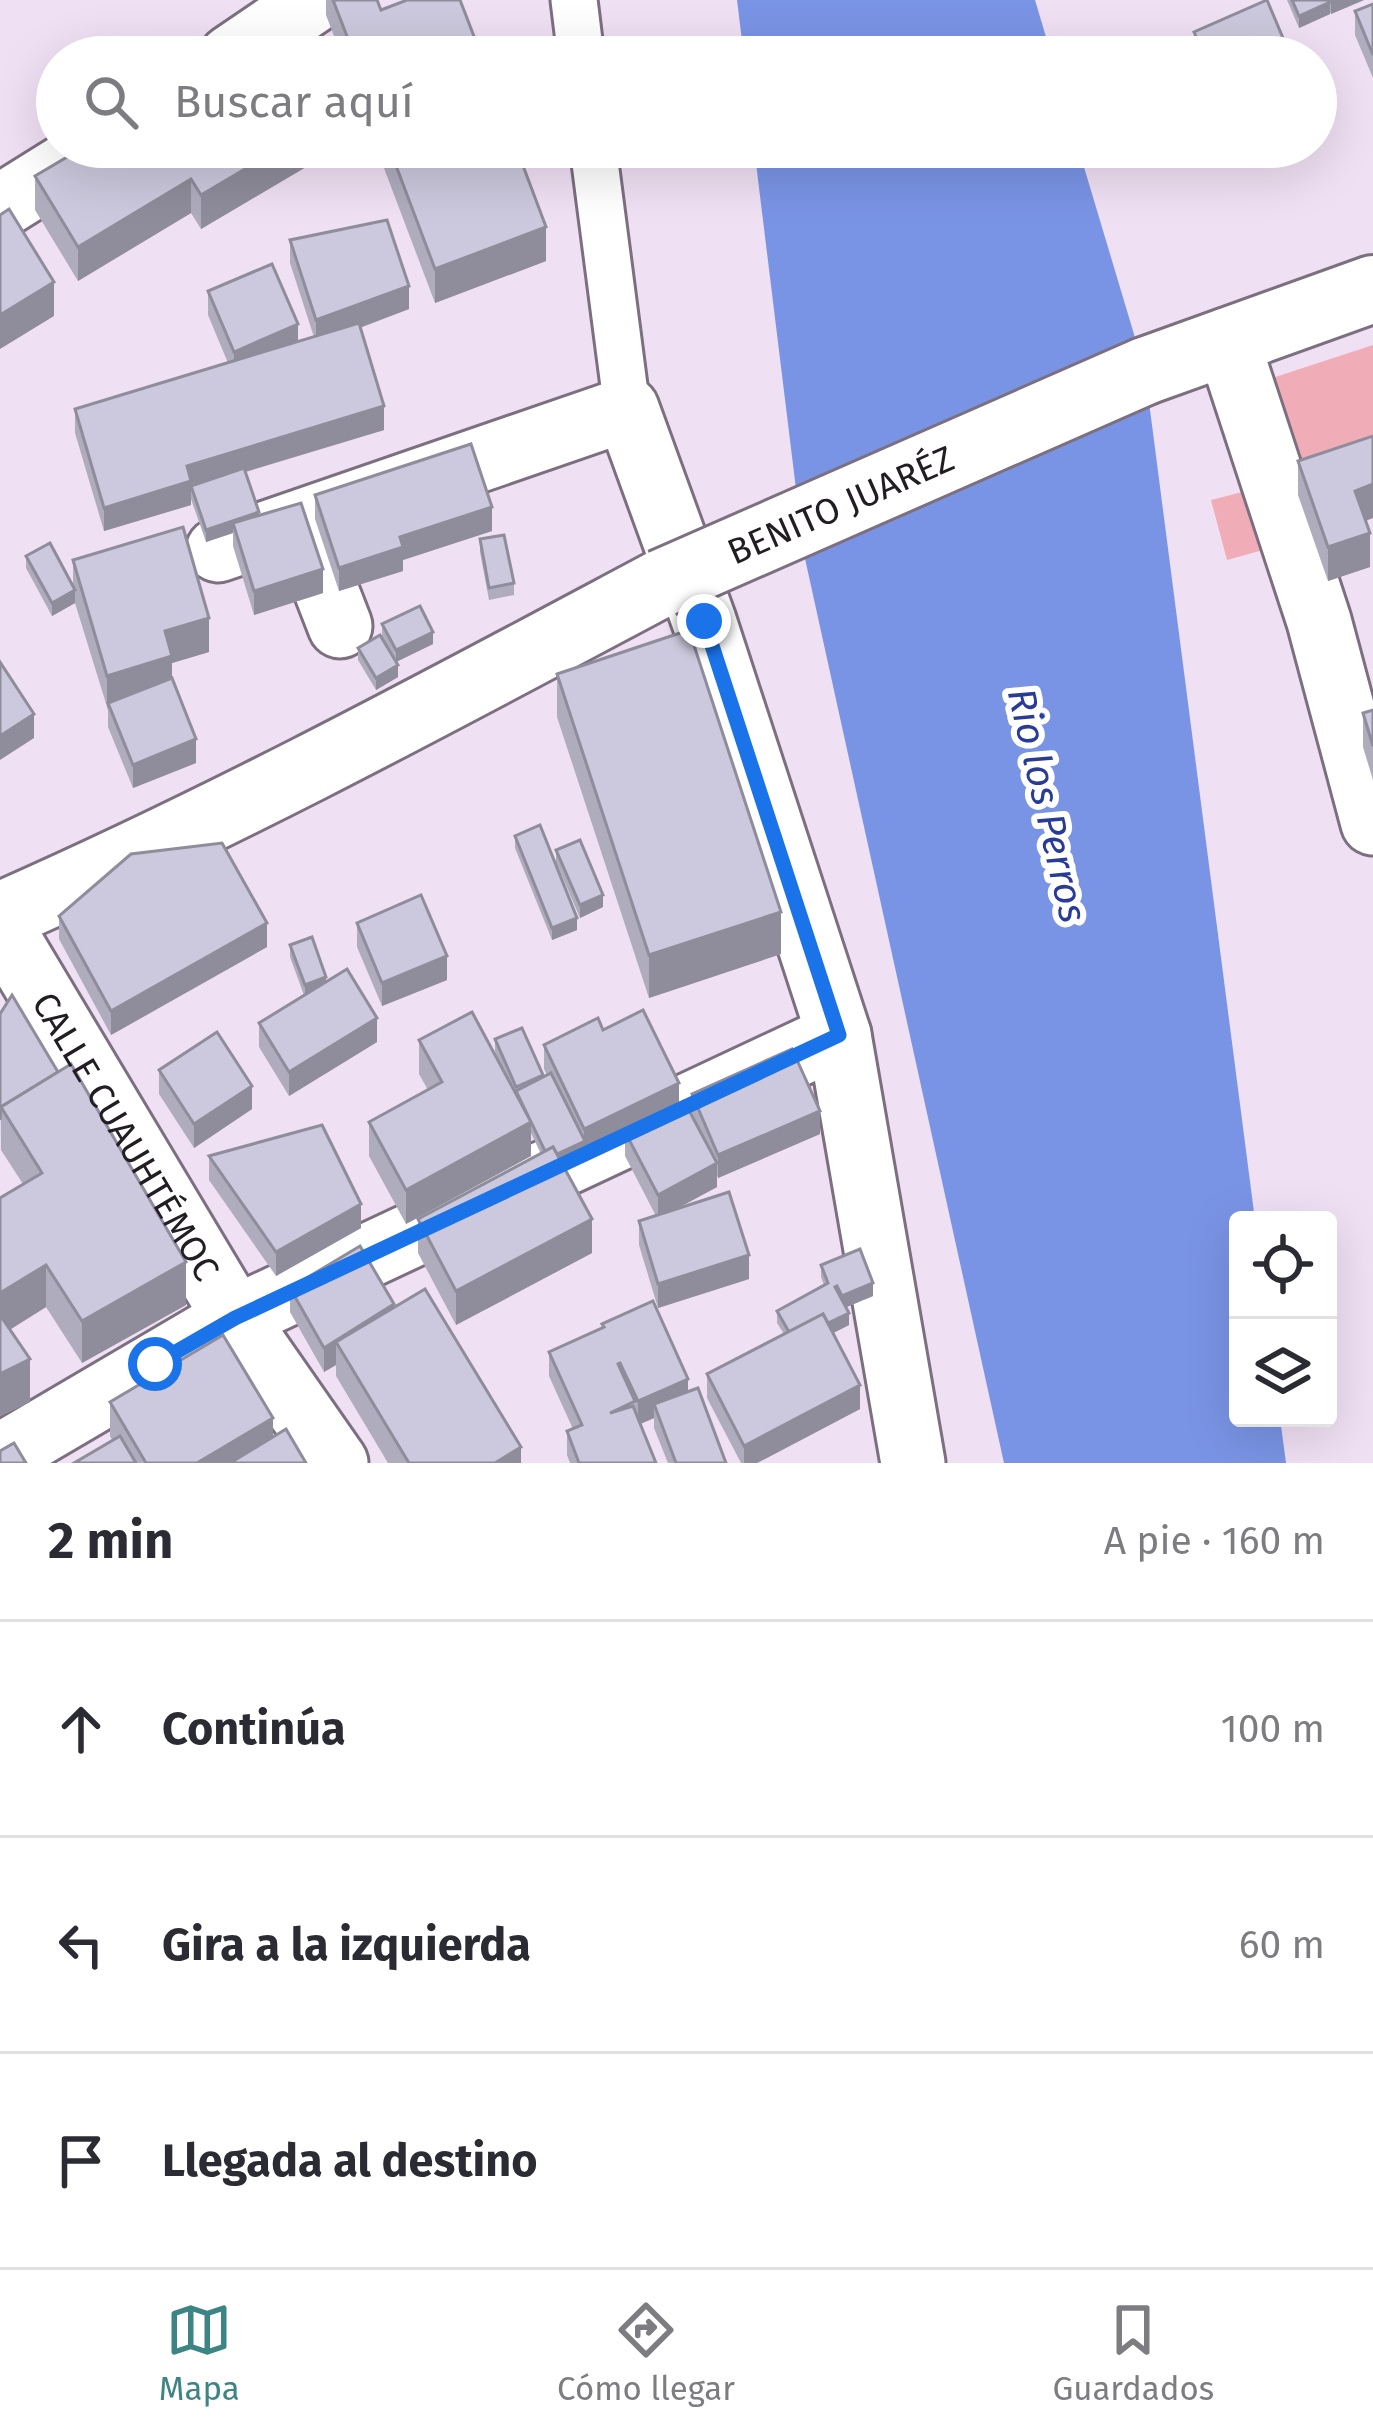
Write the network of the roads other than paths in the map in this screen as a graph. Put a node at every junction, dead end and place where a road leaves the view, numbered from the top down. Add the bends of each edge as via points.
1 (315, 0) edge
2 (574, 0) edge
3 (263, 36) edge
4 (578, 36) edge
5 (62, 168) edge
6 (596, 168) edge
7 (0, 207) edge
8 (1373, 290) edge
9 (1227, 340) junction
10 (627, 409) junction
11 (300, 523) junction
12 (218, 550) dead end
13 (340, 626) dead end
14 (1362, 730) edge
15 (1373, 824) edge
16 (0, 920) edge
17 (839, 1035) junction
18 (235, 1318) junction
19 (0, 1456) edge
20 (335, 1463) edge
21 (913, 1463) edge

1 - 3 street
2 - 4 street
5 - 7 street
6 - 10 street
8 - 9 street, BENITO JUARÉZ
9 - 14 street
9 - 16 street, BENITO JUARÉZ, bridge via 662,583
10 - 11 street
10 - 17 street
11 - 12 street
11 - 13 street
14 - 15 street
16 - 18 street, CALLE CUAUHTÉMOC
17 - 18 street
17 - 21 street
18 - 19 street
18 - 20 street, CALLE CUAUHTÉMOC

